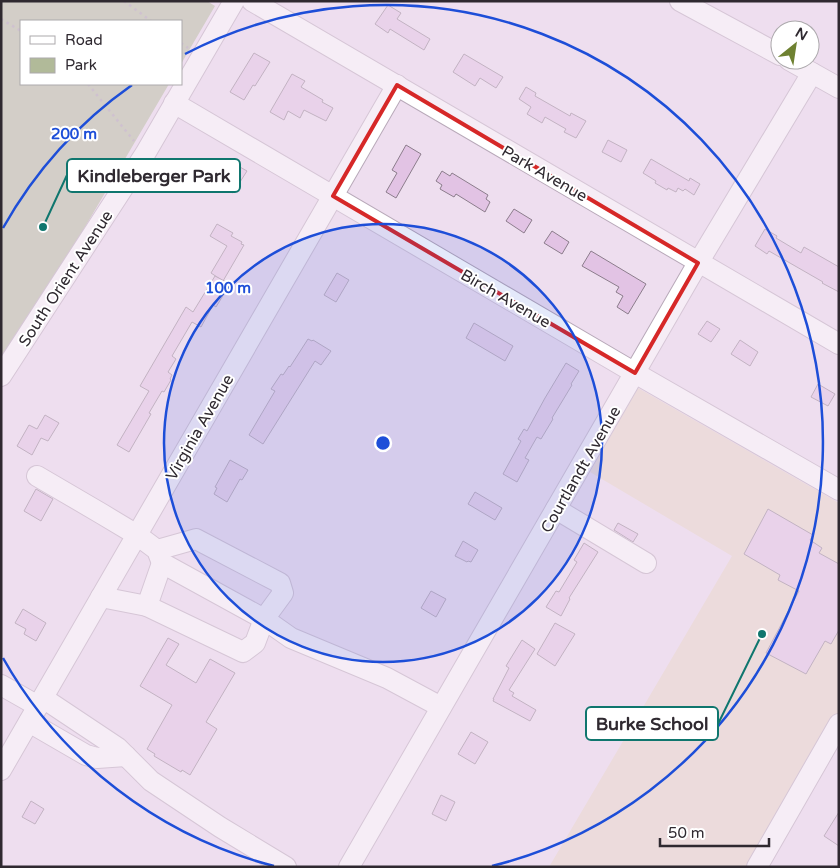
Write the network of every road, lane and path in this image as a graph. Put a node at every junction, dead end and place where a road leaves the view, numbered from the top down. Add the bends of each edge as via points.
1 (124, 1) edge
2 (234, 1) edge
3 (252, 1) edge
4 (680, 1) edge
5 (1, 19) edge
6 (150, 20) edge
7 (20, 30) edge
8 (770, 50) edge
9 (806, 70) edge
10 (812, 73) junction
11 (89, 85) edge
12 (397, 85) junction
13 (839, 88) edge
14 (174, 103) junction
15 (144, 154) junction
16 (332, 196) junction
17 (698, 263) junction
18 (839, 344) edge
19 (635, 373) junction
20 (1, 376) edge
21 (37, 476) dead end
22 (839, 490) edge
23 (556, 509) junction
24 (137, 535) junction
25 (160, 557) junction
26 (646, 563) dead end
27 (101, 597) junction
28 (146, 606) junction
29 (264, 619) junction
30 (1, 685) edge
31 (442, 707) junction
32 (36, 708) junction
33 (839, 724) edge
34 (126, 756) junction
35 (1, 770) edge
36 (286, 867) edge
37 (349, 867) edge
38 (756, 867) edge

1 - 6 path
2 - 14 street, South Orient Avenue
3 - 12 street, Park Avenue
4 - 8 street
5 - 7 path
9 - 10 street
10 - 13 street
10 - 17 street, Courtlandt Avenue
11 - 15 path
12 - 16 street, Virginia Avenue
12 - 17 street, Park Avenue
14 - 15 street, South Orient Avenue
14 - 16 street, Birch Avenue
15 - 20 street, South Orient Avenue
16 - 19 street, Birch Avenue
16 - 24 street, Virginia Avenue
17 - 18 street, Park Avenue
17 - 19 street, Courtlandt Avenue
19 - 22 street, Birch Avenue
19 - 23 street, Courtlandt Avenue
21 - 24 street
23 - 26 street
23 - 31 street, Courtlandt Avenue
24 - 25 street
24 - 27 street, Virginia Avenue
25 - 28 street
25 - 29 street
25 - 29 street via 196,539 280,583 283,593
27 - 28 street
27 - 32 street, Virginia Avenue
28 - 29 street via 243,652 255,643
29 - 31 street via 291,638 387,678
30 - 32 street
31 - 37 street, Courtlandt Avenue
32 - 34 street via 118,748
32 - 34 street via 86,755 97,758
32 - 35 street, Virginia Avenue
33 - 38 street
34 - 36 street via 151,781 220,828

